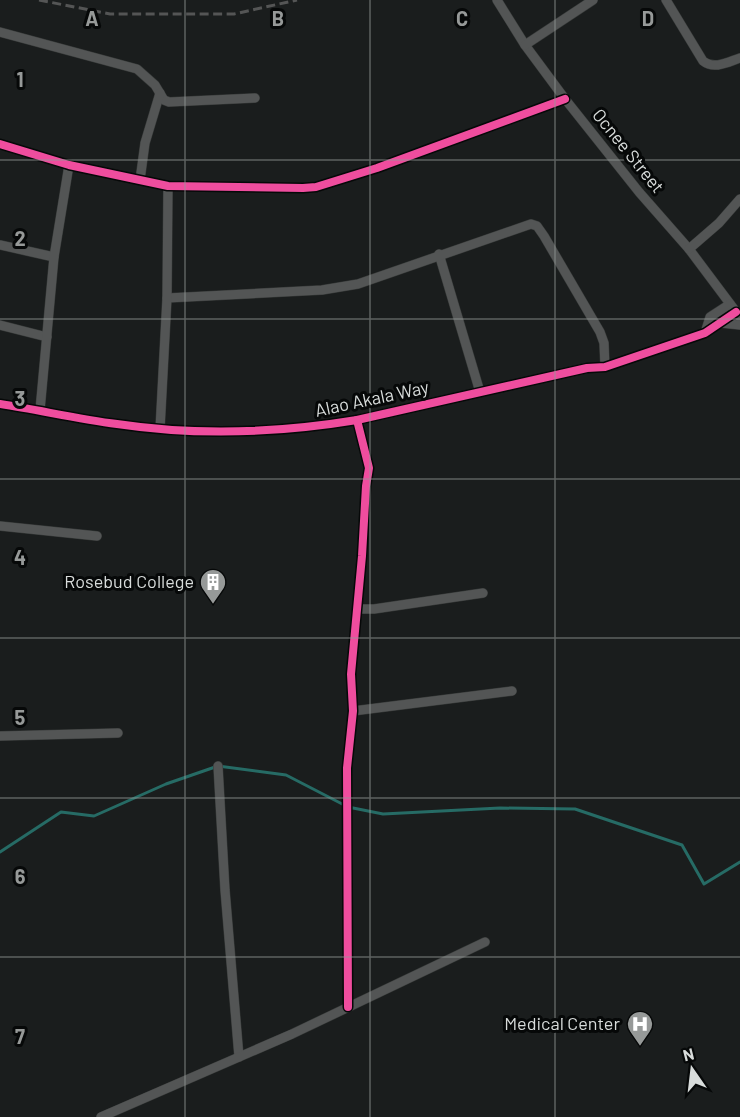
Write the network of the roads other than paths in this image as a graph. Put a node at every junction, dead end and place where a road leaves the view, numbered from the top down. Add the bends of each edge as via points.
1 (497, 0) edge
2 (593, 0) edge
3 (666, 0) edge
4 (0, 32) edge
5 (525, 45) junction
6 (740, 58) edge
7 (160, 93) junction
8 (255, 98) dead end
9 (565, 99) junction
10 (0, 144) edge
11 (69, 165) junction
12 (140, 180) junction
13 (168, 186) junction
14 (740, 199) edge
15 (0, 245) edge
16 (689, 249) junction
17 (439, 254) junction
18 (54, 257) junction
19 (720, 291) junction
20 (167, 298) junction
21 (735, 311) edge
22 (716, 312) junction
23 (722, 323) junction
24 (0, 325) edge
25 (740, 325) edge
26 (705, 333) junction
27 (47, 337) junction
28 (605, 367) junction
29 (480, 392) junction
30 (0, 404) edge
31 (40, 410) junction
32 (357, 420) junction
33 (160, 429) junction
34 (0, 526) edge
35 (97, 536) dead end
36 (483, 593) dead end
37 (357, 609) junction
38 (512, 692) dead end
39 (353, 711) junction
40 (118, 733) dead end
41 (0, 736) edge
42 (218, 766) dead end
43 (486, 942) dead end
44 (348, 1007) junction
45 (238, 1057) junction
46 (101, 1117) edge

1 - 5 street, Ocnee Street
2 - 5 street
3 - 6 street via 703,61 718,65
4 - 7 street via 137,69
5 - 9 street, Ocnee Street
7 - 8 street via 169,102
7 - 12 street via 144,143
9 - 13 street via 316,187
9 - 16 street, Ocnee Street
10 - 11 street
11 - 12 street
11 - 18 street
12 - 13 street
13 - 20 street
14 - 16 street
15 - 18 street
16 - 19 street, Ocnee Street
17 - 20 street via 341,287
17 - 28 street via 522,225 537,226 600,332
17 - 29 street
18 - 27 street
19 - 21 street, Ocnee Street
19 - 22 street
20 - 33 street
21 - 22 street
21 - 23 street, Alao Akala Way
22 - 26 street
23 - 25 street
23 - 26 street, Alao Akala Way
24 - 27 street
26 - 28 street, Alao Akala Way
27 - 31 street
28 - 29 street, Alao Akala Way
29 - 32 street, Alao Akala Way
30 - 31 street, Alao Akala Way
31 - 33 street, Alao Akala Way
32 - 33 street, Alao Akala Way via 262,432
32 - 37 street via 369,468
34 - 35 street
36 - 37 street
37 - 39 street via 351,674
38 - 39 street
39 - 44 street via 347,768
40 - 41 street
42 - 45 street
43 - 44 street
44 - 45 street
45 - 46 street

